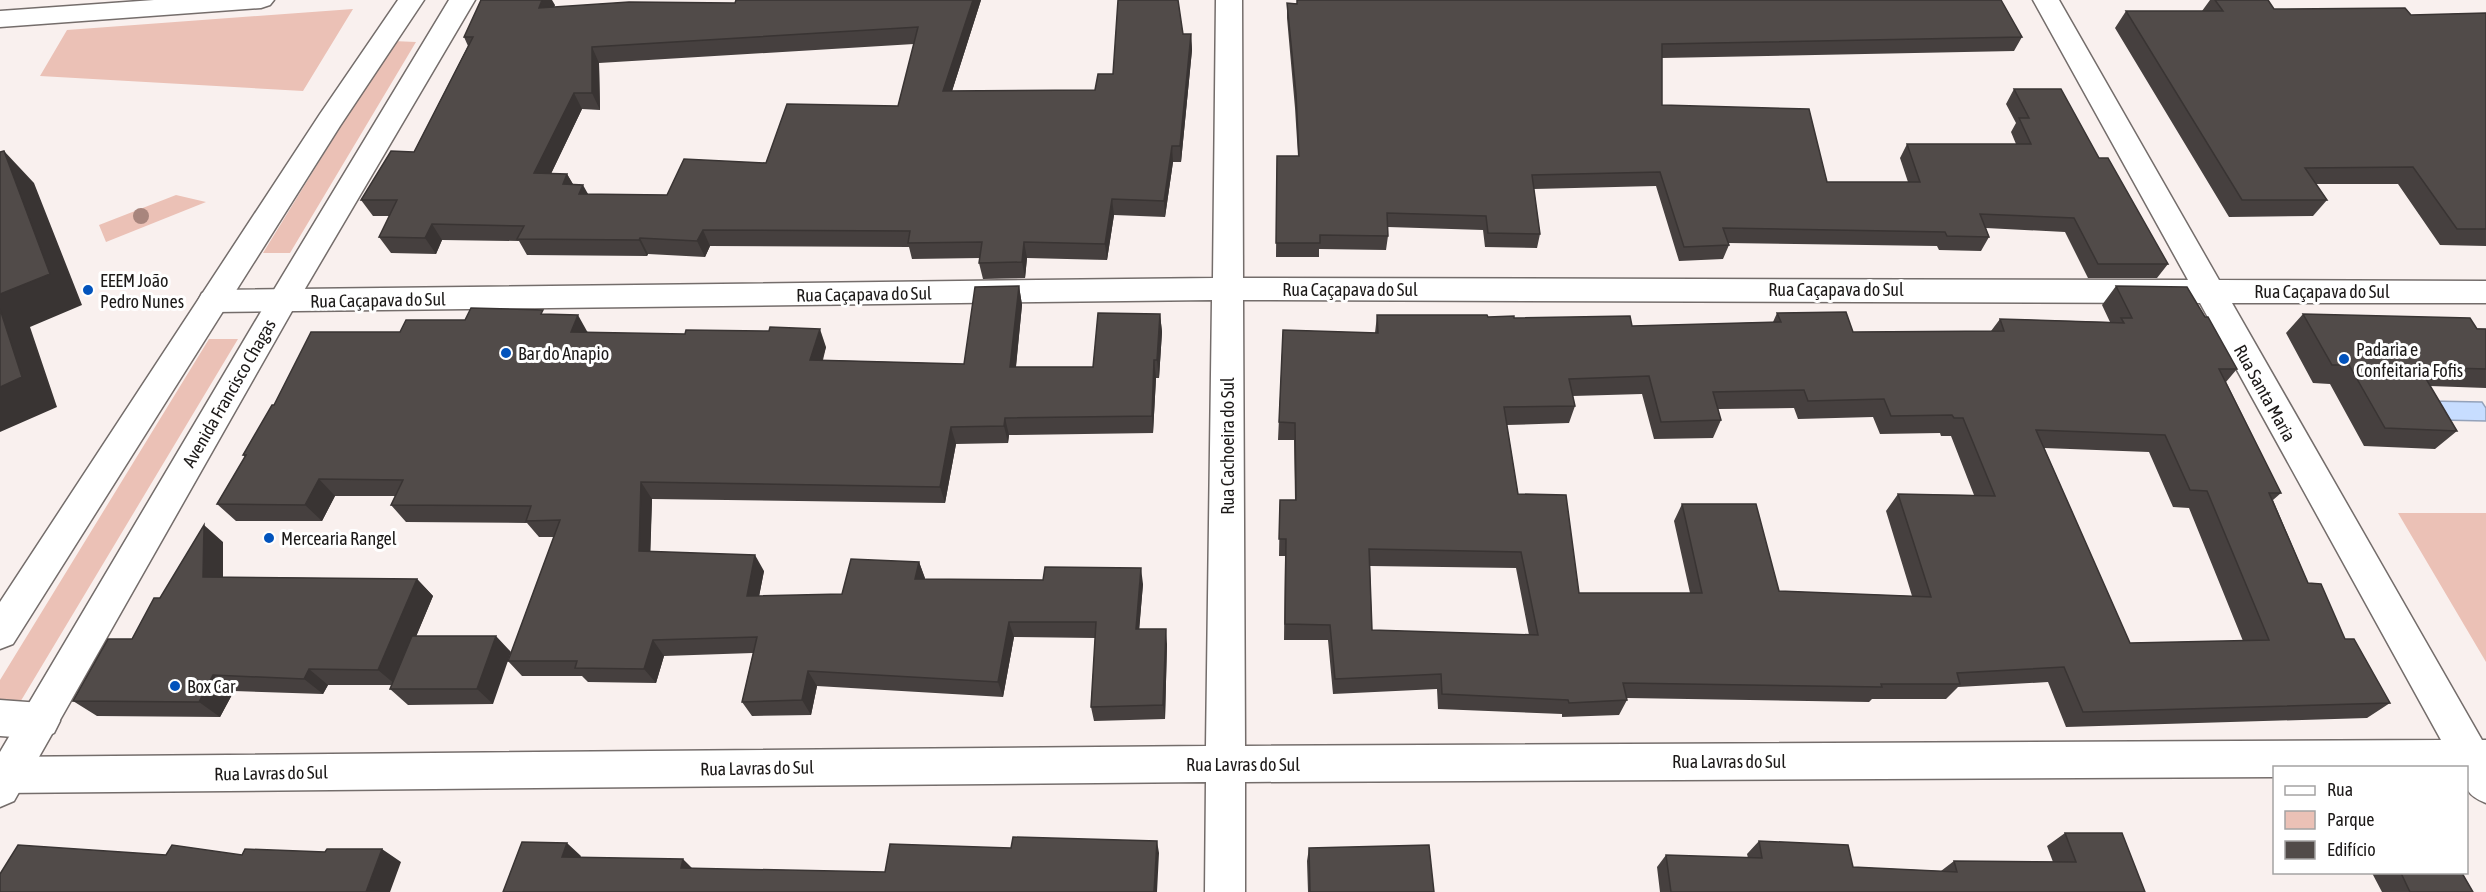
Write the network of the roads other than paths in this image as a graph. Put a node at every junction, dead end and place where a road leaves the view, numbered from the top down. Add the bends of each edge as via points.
1 (261, 0) edge
2 (411, 0) edge
3 (462, 0) edge
4 (1229, 0) edge
5 (2046, 0) edge
6 (0, 19) edge
7 (1228, 289) junction
8 (2207, 290) junction
9 (2486, 292) edge
10 (213, 301) junction
11 (283, 301) junction
12 (0, 633) edge
13 (0, 718) edge
14 (41, 721) junction
15 (1225, 764) junction
16 (2481, 766) edge
17 (3, 779) edge
18 (1226, 892) edge

1 - 6 street
2 - 10 street
3 - 11 street, Avenida Francisco Chagas
4 - 7 street, Rua Cachoeira do Sul
5 - 8 street, Rua Santa Maria
7 - 8 street, Rua Caçapava do Sul
7 - 11 street, Rua Caçapava do Sul
7 - 15 street, Rua Cachoeira do Sul
8 - 9 street, Rua Caçapava do Sul
8 - 16 street, Rua Santa Maria
10 - 11 street, Rua Caçapava do Sul
10 - 12 street
11 - 14 street, Avenida Francisco Chagas
13 - 14 street
14 - 17 street, Avenida Francisco Chagas
15 - 16 street, Rua Lavras do Sul
15 - 17 street, Rua Lavras do Sul
15 - 18 street, Rua Cachoeira do Sul

